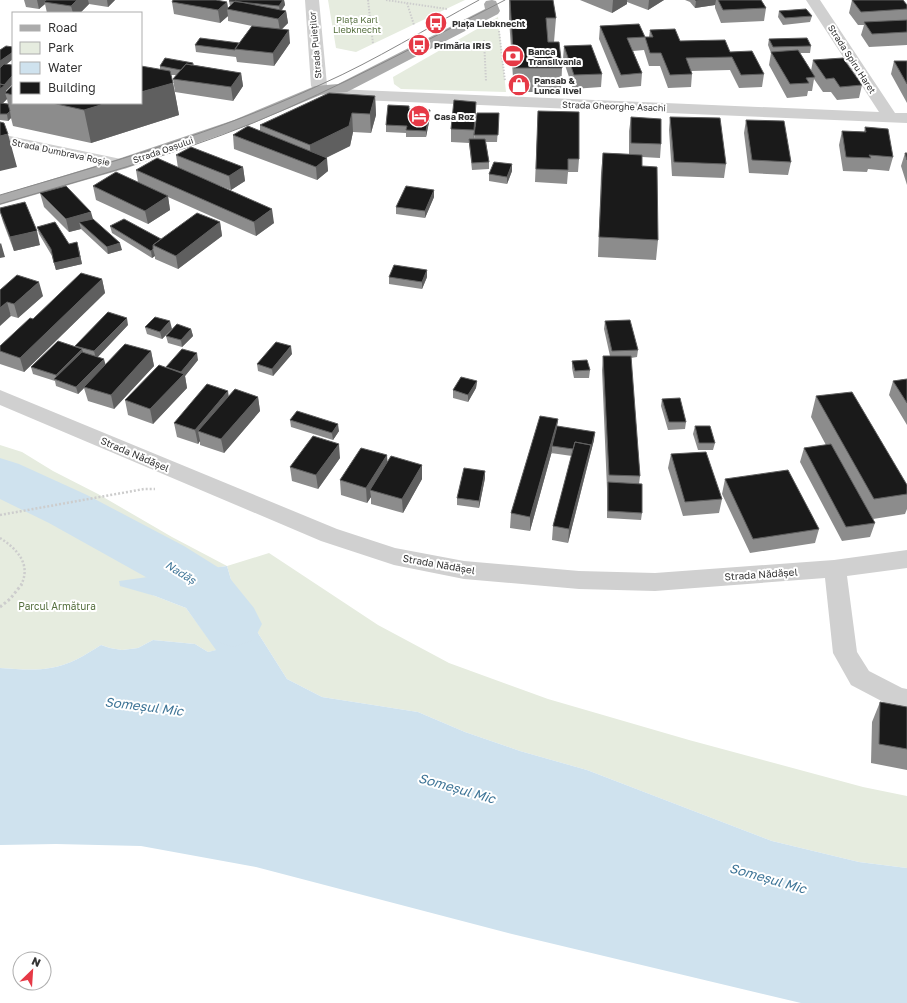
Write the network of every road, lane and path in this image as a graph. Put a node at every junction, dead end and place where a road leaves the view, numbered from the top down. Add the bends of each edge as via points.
1 (312, 0) edge
2 (368, 0) edge
3 (386, 0) edge
4 (813, 0) edge
5 (494, 2) edge
6 (407, 3) junction
7 (448, 9) dead end
8 (499, 24) dead end
9 (414, 25) dead end
10 (484, 40) dead end
11 (373, 44) dead end
12 (486, 84) dead end
13 (322, 89) junction
14 (502, 101) junction
15 (890, 118) junction
16 (907, 118) edge
17 (0, 139) edge
18 (122, 164) junction
19 (0, 200) edge
20 (0, 397) edge
21 (144, 489) dead end
22 (0, 515) edge
23 (0, 538) edge
24 (907, 559) edge
25 (834, 569) junction
26 (0, 607) edge
27 (907, 698) edge

1 - 13 street, Strada Puieților via 319,86
2 - 11 path
3 - 6 path
4 - 15 street, Strada Spiru Haret
5 - 13 main road, Strada Oașului via 475,5 325,84
6 - 7 path
6 - 9 path
8 - 14 path via 506,92
10 - 12 path
13 - 14 street, Strada Gheorghe Asachi via 334,93 359,95
13 - 18 main road, Strada Oașului via 240,123
14 - 15 street, Strada Gheorghe Asachi
15 - 16 street, Strada Gheorghe Asachi
17 - 18 street, Strada Dumbrava Roșie
18 - 19 main road, Strada Oașului
20 - 25 street, Strada Nădășel via 329,535 401,557 464,570 579,580 655,582
21 - 22 path
23 - 26 path via 21,554 25,565 25,575 14,594
24 - 25 street, Strada Nădășel
25 - 27 street via 845,653 860,678 898,698

